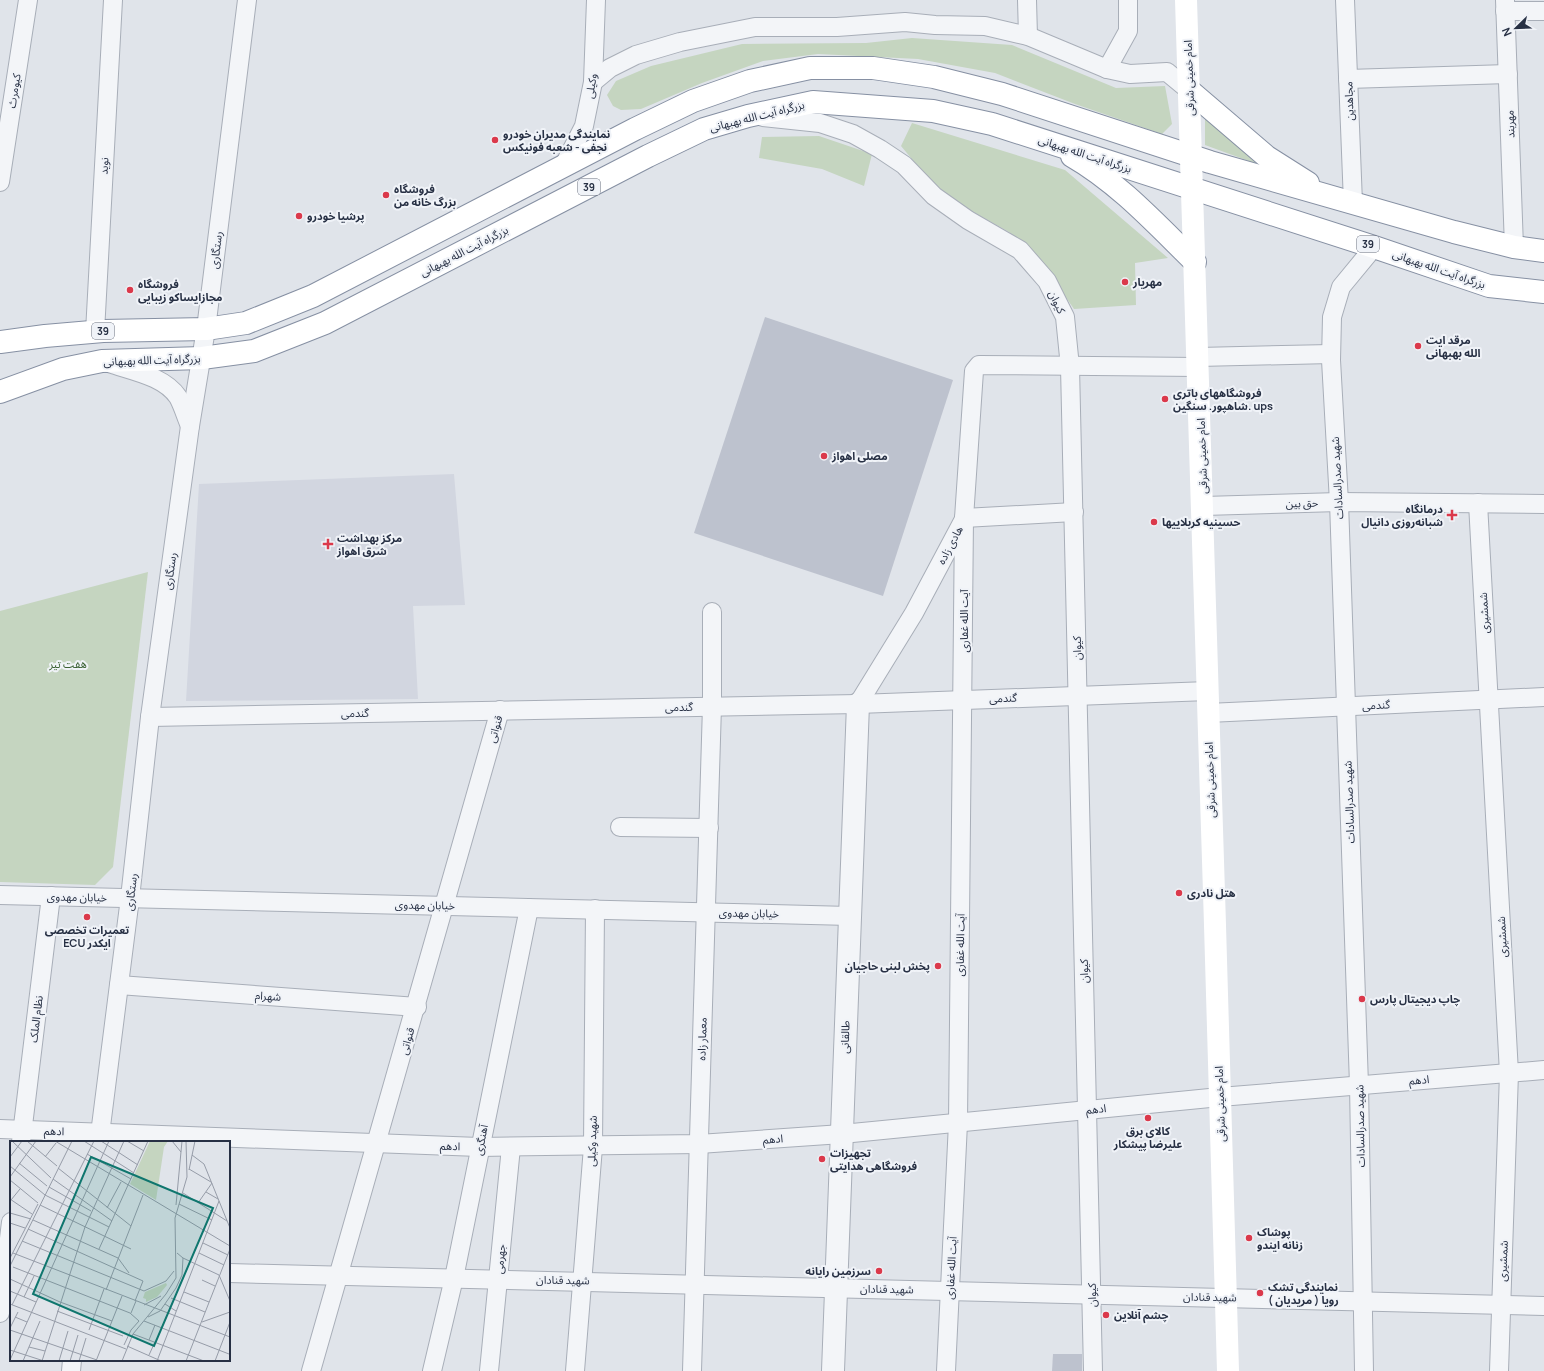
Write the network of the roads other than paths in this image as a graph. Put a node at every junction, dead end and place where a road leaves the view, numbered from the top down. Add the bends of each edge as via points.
1 (28, 0) edge
2 (113, 0) edge
3 (247, 0) edge
4 (596, 0) edge
5 (1027, 0) edge
6 (1128, 0) edge
7 (1186, 0) edge
8 (1344, 0) edge
9 (1505, 6) edge
10 (1544, 11) edge
11 (1028, 36) junction
12 (1107, 69) junction
13 (1508, 74) junction
14 (1348, 79) junction
15 (593, 82) junction
16 (1190, 91) junction
17 (748, 116) junction
18 (1044, 140) junction
19 (2, 156) edge
20 (1192, 156) junction
21 (563, 167) junction
22 (0, 182) edge
23 (1193, 189) junction
24 (1330, 196) junction
25 (1353, 203) junction
26 (1374, 247) junction
27 (1514, 247) junction
28 (1544, 251) edge
29 (1195, 262) junction
30 (1544, 292) edge
31 (313, 296) junction
32 (325, 323) junction
33 (206, 329) junction
34 (95, 332) junction
35 (0, 342) edge
36 (1331, 354) junction
37 (202, 358) junction
38 (102, 361) junction
39 (1198, 362) junction
40 (1070, 367) junction
41 (0, 392) edge
42 (190, 426) junction
43 (1338, 502) junction
44 (1478, 503) junction
45 (1544, 504) edge
46 (1204, 506) junction
47 (1074, 512) junction
48 (964, 518) junction
49 (712, 612) dead end
50 (1208, 691) junction
51 (1078, 696) junction
52 (1544, 697) edge
53 (963, 700) junction
54 (1488, 700) junction
55 (858, 704) junction
56 (712, 706) junction
57 (1345, 706) junction
58 (500, 710) junction
59 (1208, 713) junction
60 (150, 717) junction
61 (620, 827) dead end
62 (709, 828) junction
63 (0, 895) edge
64 (51, 896) junction
65 (130, 898) junction
66 (444, 906) junction
67 (528, 908) junction
68 (595, 910) junction
69 (706, 912) junction
70 (850, 916) junction
71 (119, 985) junction
72 (416, 1007) junction
73 (1544, 1070) edge
74 (1509, 1073) junction
75 (1359, 1085) junction
76 (1220, 1097) junction
77 (1088, 1110) junction
78 (958, 1123) junction
79 (0, 1130) edge
80 (842, 1134) junction
81 (22, 1136) edge
82 (100, 1138) edge
83 (377, 1143) junction
84 (699, 1144) junction
85 (479, 1147) junction
86 (511, 1147) junction
87 (593, 1147) junction
88 (10, 1231) edge
89 (6, 1266) edge
90 (230, 1273) edge
91 (339, 1275) junction
92 (454, 1278) junction
93 (498, 1279) junction
94 (582, 1281) junction
95 (695, 1284) junction
96 (836, 1287) junction
97 (950, 1290) junction
98 (1092, 1294) junction
99 (1225, 1297) junction
100 (1363, 1301) junction
101 (1501, 1304) junction
102 (1544, 1306) edge
103 (0, 1313) edge
104 (72, 1361) edge
105 (70, 1371) edge
106 (311, 1371) edge
107 (432, 1371) edge
108 (489, 1371) edge
109 (575, 1371) edge
110 (692, 1371) edge
111 (833, 1371) edge
112 (946, 1371) edge
113 (1093, 1371) edge
114 (1228, 1371) edge
115 (1364, 1371) edge
116 (1499, 1371) edge

1 - 19 street, کیومرث
2 - 34 street, نوید
3 - 33 street, رستگاری
4 - 15 street, وکیلی
5 - 11 street
6 - 12 street via 1128,31
7 - 16 main road, امام خمینی شرقی
8 - 14 street, مجاهدین
9 - 10 street
9 - 13 street, مهربند
11 - 12 street
11 - 15 street via 985,26 905,22 837,27 755,26 680,42 636,55 610,68
12 - 16 street via 1130,74 1167,72
13 - 14 street
13 - 27 street, مهربند
14 - 25 street, مجاهدین
15 - 21 street, وکیلی via 584,126
16 - 20 main road, امام خمینی شرقی
16 - 24 main road via 1267,157
17 - 18 main road, بزرگراه آیت الله بهبهانی / 39 via 813,102 874,105 933,111 992,124
17 - 32 main road, بزرگراه آیت الله بهبهانی / 39 via 704,129 648,156
17 - 40 street, کیوان via 820,123 853,134 904,166 934,196 968,220 1020,250 1047,281 1065,317
18 - 23 main road, بزرگراه آیت الله بهبهانی / 39
18 - 29 main road via 1083,162 1120,191
19 - 22 street, کیومرث
20 - 21 main road, 39 via 1002,94 934,77 873,68 810,68 750,81 693,102
20 - 23 main road, امام خمینی شرقی
20 - 24 main road, 39
21 - 31 main road, 39
23 - 26 main road, بزرگراه آیت الله بهبهانی / 39
23 - 29 main road, امام خمینی شرقی
24 - 25 main road, 39
25 - 27 main road, 39
26 - 30 main road, بزرگراه آیت الله بهبهانی / 39 via 1489,286
26 - 36 street, شهید صدرالسادات via 1342,287 1332,317
27 - 28 main road, 39
29 - 39 main road, امام خمینی شرقی
31 - 32 main road
31 - 33 main road, 39 via 246,323
32 - 37 main road, بزرگراه آیت الله بهبهانی / 39 via 254,351
33 - 34 main road, 39
33 - 37 street, رستگاری
34 - 35 main road, 39
36 - 39 street
36 - 43 street, شهید صدرالسادات
37 - 38 main road, بزرگراه آیت الله بهبهانی / 39
37 - 42 street, رستگاری
38 - 41 main road, بزرگراه آیت الله بهبهانی / 39 via 63,368
38 - 42 street via 166,384 177,397
39 - 40 street
39 - 46 main road, امام خمینی شرقی
40 - 47 street, کیوان
40 - 48 street, هادی زاده via 976,367
42 - 60 street, رستگاری
43 - 44 street, حق بین
43 - 46 street, حق بین
43 - 57 street, شهید صدرالسادات
44 - 45 street, حق بین
44 - 54 street, شمشیری
46 - 50 main road, امام خمینی شرقی
47 - 48 street
47 - 51 street, کیوان
48 - 53 street, آیت الله غفاری
48 - 55 street, هادی زاده via 914,613
49 - 56 street, معمار زاده
50 - 51 street, گندمی
50 - 59 main road, امام خمینی شرقی
51 - 53 street, گندمی
51 - 77 street, کیوان
52 - 54 street, گندمی
53 - 55 street, گندمی
53 - 78 street, آیت الله غفاری
54 - 57 street, گندمی
54 - 74 street, شمشیری
55 - 56 street, گندمی
55 - 70 street, طالقانی
56 - 58 street, گندمی
56 - 62 street, معمار زاده
57 - 59 street, گندمی
57 - 75 street, شهید صدرالسادات
58 - 60 street, گندمی
58 - 66 street, قنواتی
59 - 76 main road, امام خمینی شرقی
60 - 65 street, رستگاری
61 - 62 street
62 - 69 street, معمار زاده
63 - 64 street, خیابان مهدوی
64 - 65 street, خیابان مهدوی
64 - 81 street, نظام الملک
65 - 66 street, خیابان مهدوی
65 - 71 street, رستگاری
66 - 67 street, خیابان مهدوی
66 - 72 street, قنواتی
67 - 68 street, خیابان مهدوی
67 - 85 street, آهنگری
68 - 69 street, خیابان مهدوی
68 - 87 street, شهید وکیلی
69 - 70 street, خیابان مهدوی
69 - 84 street, معمار زاده
70 - 80 street, طالقانی
71 - 72 street, شهرام
71 - 82 street, رستگاری
72 - 83 street, قنواتی
73 - 74 street, ادهم
74 - 75 street, ادهم
74 - 101 street, شمشیری
75 - 76 street, ادهم
75 - 100 street, شهید صدرالسادات
76 - 77 street, ادهم
76 - 99 main road, امام خمینی شرقی
77 - 78 street, ادهم
77 - 98 street, کیوان
78 - 80 street, ادهم
78 - 97 street, آیت الله غفاری
79 - 81 street, ادهم
80 - 84 street, ادهم
80 - 96 street, طالقانی
81 - 82 street, ادهم
82 - 83 street, ادهم
83 - 85 street, ادهم
83 - 91 street, قنواتی
84 - 87 street, ادهم
84 - 95 street, معمار زاده
85 - 86 street, ادهم
85 - 92 street, آهنگری
86 - 87 street, ادهم
86 - 93 street, جهرمی
87 - 94 street, شهید وکیلی
88 - 89 street
89 - 103 street
90 - 91 street, شهید قنادان
91 - 92 street, شهید قنادان
91 - 106 street, قنواتی
92 - 93 street, شهید قنادان
92 - 107 street, آهنگری
93 - 94 street, شهید قنادان
93 - 108 street, جهرمی
94 - 95 street, شهید قنادان
94 - 109 street, شهید وکیلی
95 - 96 street, شهید قنادان
95 - 110 street, معمار زاده
96 - 97 street, شهید قنادان
96 - 111 street, طالقانی
97 - 98 street, شهید قنادان
97 - 112 street, آیت الله غفاری
98 - 99 street, شهید قنادان
98 - 113 street, کیوان
99 - 100 street, شهید قنادان
99 - 114 main road, امام خمینی شرقی
100 - 101 street, شهید قنادان
100 - 115 street, شهید صدرالسادات
101 - 102 street, شهید قنادان
101 - 116 street, شمشیری
104 - 105 street

